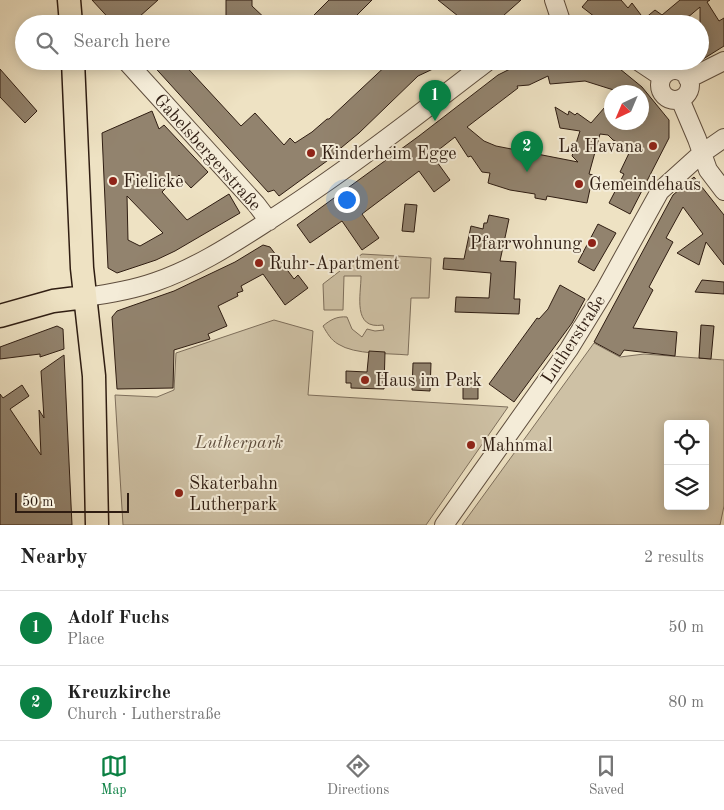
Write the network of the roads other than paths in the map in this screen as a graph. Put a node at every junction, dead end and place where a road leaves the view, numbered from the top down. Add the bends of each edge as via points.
1 (69, 0) edge
2 (554, 0) edge
3 (70, 15) edge
4 (559, 15) edge
5 (724, 61) edge
6 (709, 68) edge
7 (73, 70) edge
8 (134, 70) edge
9 (476, 70) edge
10 (652, 70) edge
11 (706, 70) edge
12 (662, 77) junction
13 (688, 79) junction
14 (680, 99) junction
15 (724, 138) edge
16 (701, 154) junction
17 (724, 191) edge
18 (268, 221) junction
19 (85, 297) junction
20 (0, 316) edge
21 (97, 525) edge
22 (444, 525) edge

1 - 3 main road
2 - 4 street
5 - 6 street
7 - 19 main road
8 - 18 street, Gabelsbergerstraße
9 - 18 street via 345,170
10 - 12 street
11 - 13 street
12 - 13 street via 669,71 678,70
12 - 14 street via 659,86 663,95 671,100
13 - 14 street via 689,89
14 - 16 street
15 - 16 street, Lutherstraße
16 - 17 street via 708,170
16 - 22 street, Lutherstraße via 660,191 569,349
18 - 19 street via 164,279 127,290
19 - 20 main road via 53,301
19 - 21 main road via 94,376

